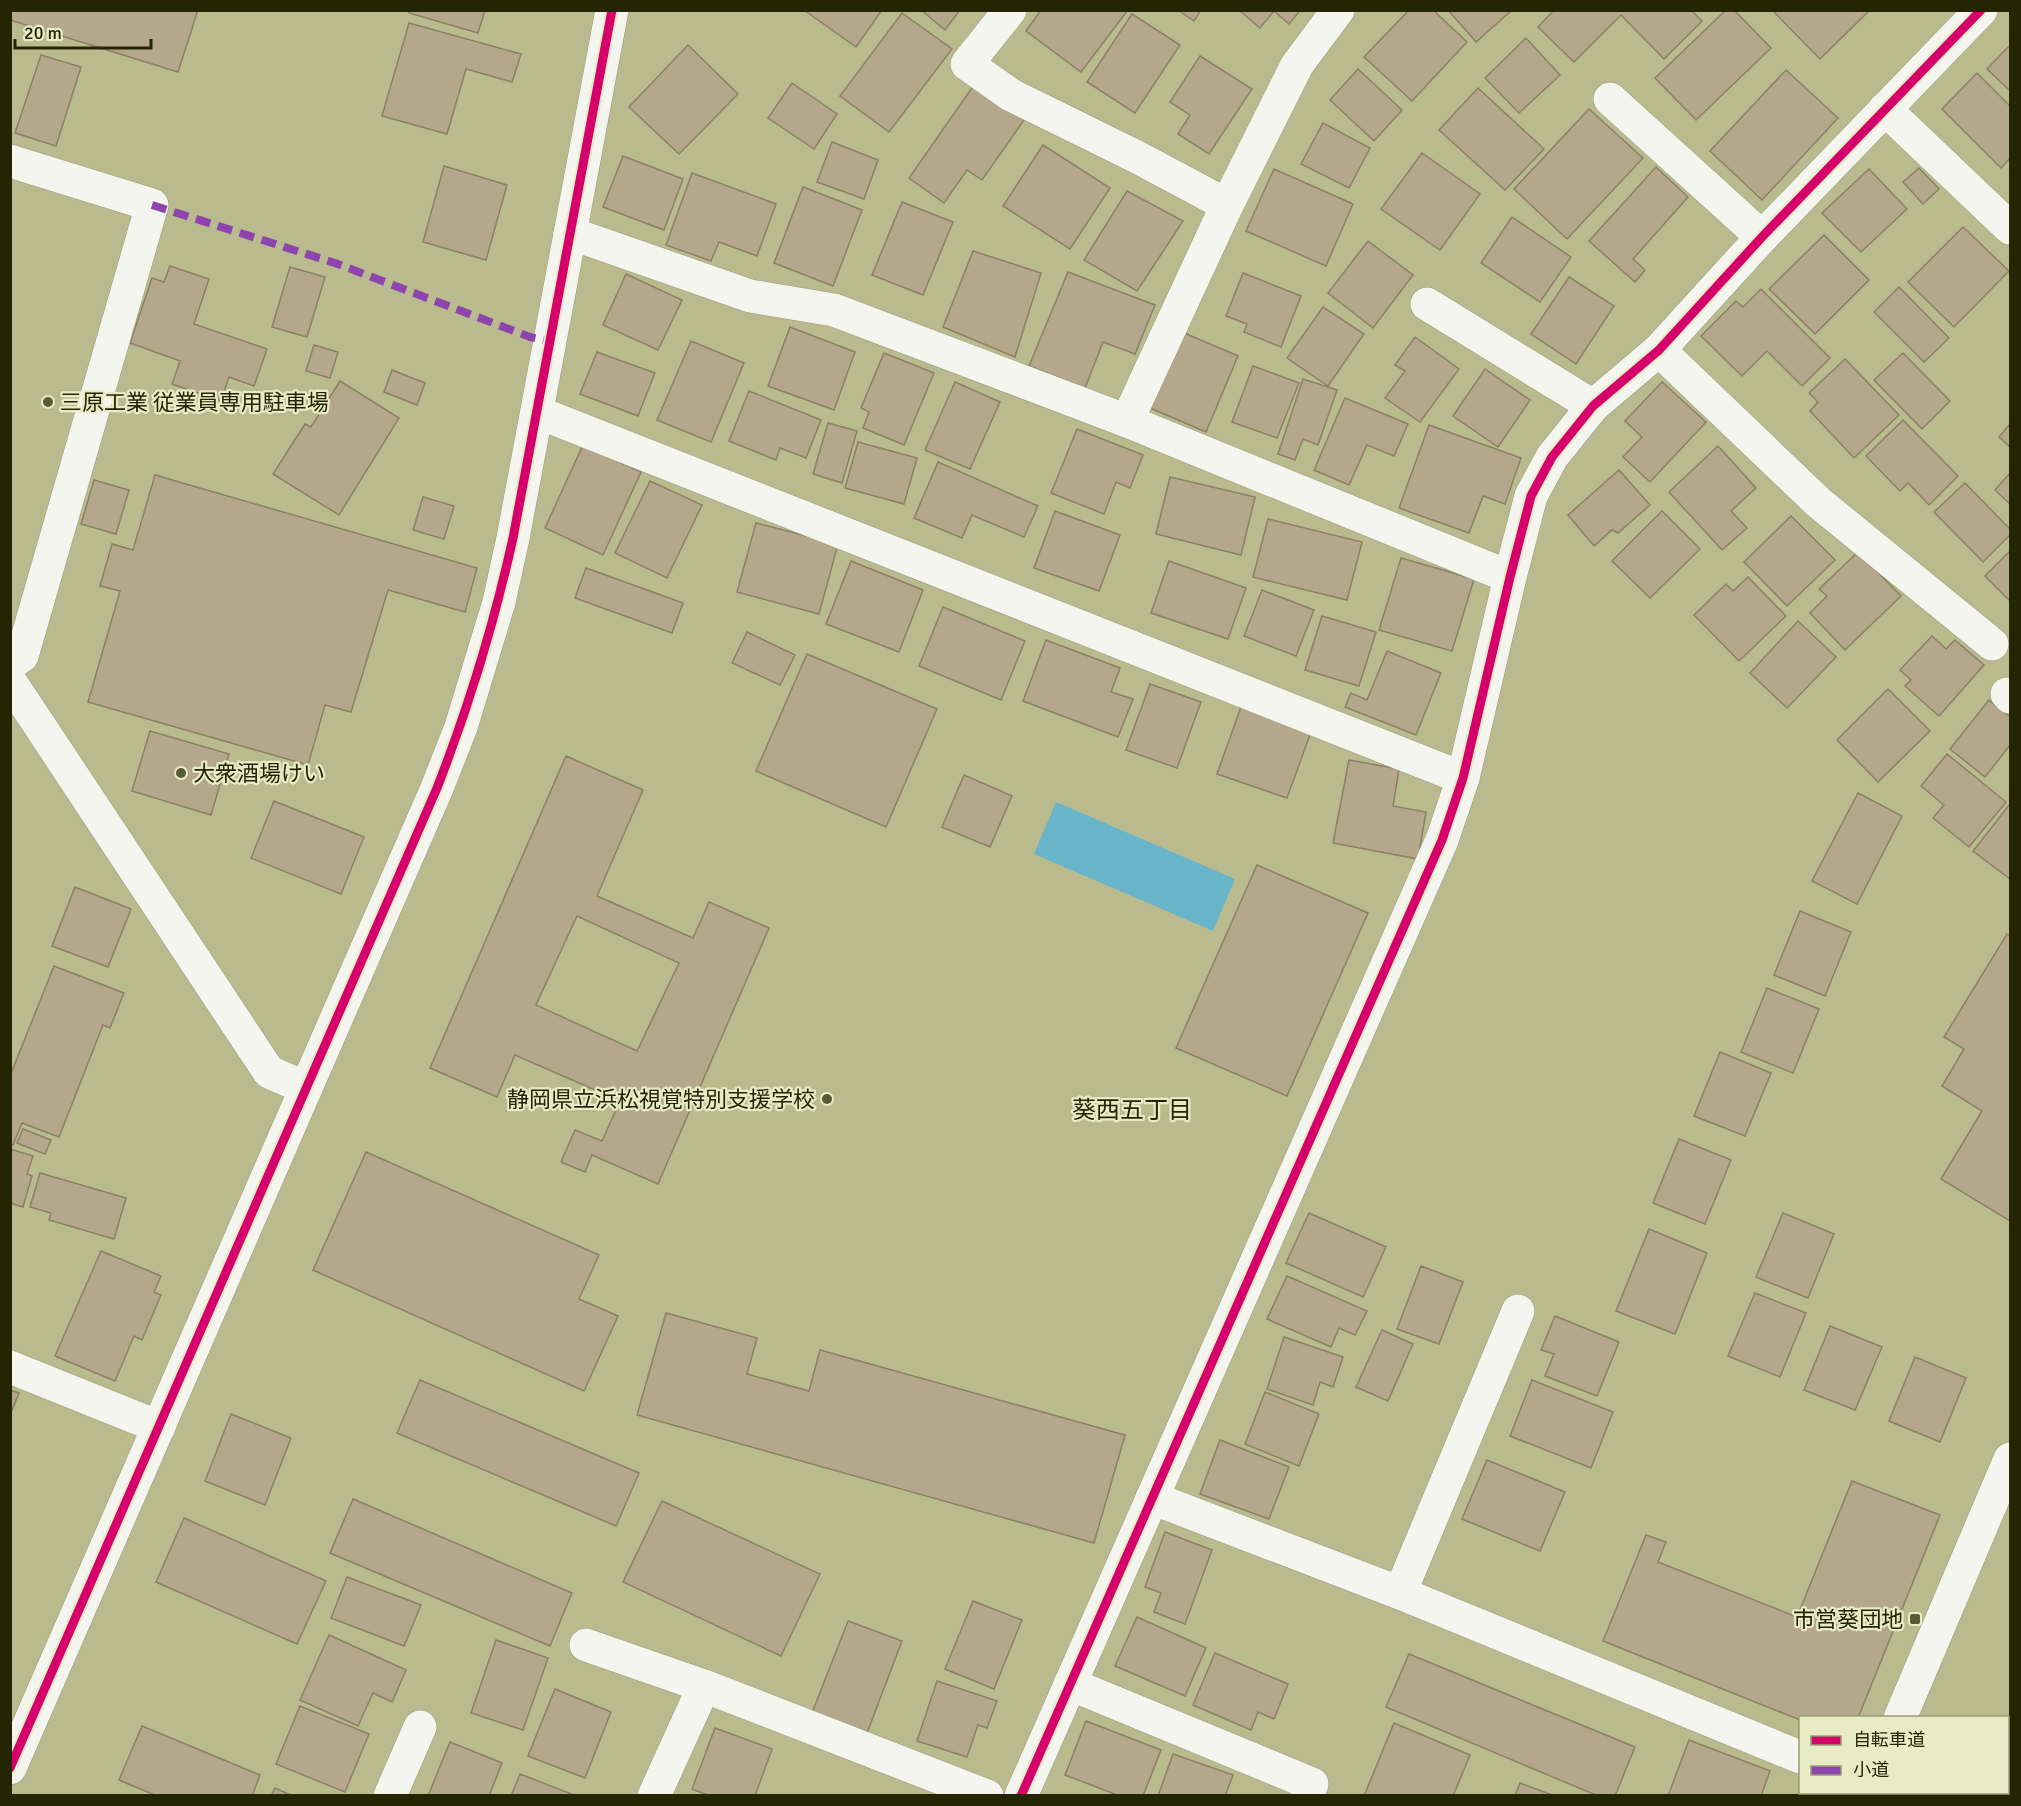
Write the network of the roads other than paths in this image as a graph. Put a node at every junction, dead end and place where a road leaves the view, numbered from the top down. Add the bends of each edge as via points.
1 (612, 10) edge
2 (1010, 10) edge
3 (1338, 10) edge
4 (1981, 10) edge
5 (1610, 99) dead end
6 (1885, 109) junction
7 (10, 161) edge
8 (1227, 205) junction
9 (2010, 228) edge
10 (570, 234) junction
11 (1762, 237) junction
12 (1427, 304) dead end
13 (1659, 350) junction
14 (1593, 406) junction
15 (537, 412) junction
16 (1127, 421) junction
17 (1509, 577) junction
18 (1992, 644) dead end
19 (10, 664) edge
20 (10, 681) edge
21 (1463, 778) junction
22 (306, 1088) junction
23 (1518, 1311) dead end
24 (10, 1367) edge
25 (159, 1427) junction
26 (2010, 1460) edge
27 (1152, 1498) junction
28 (1400, 1593) junction
29 (586, 1645) dead end
30 (1070, 1684) junction
31 (704, 1686) junction
32 (1901, 1716) edge
33 (420, 1727) dead end
34 (1799, 1757) edge
35 (10, 1768) edge
36 (390, 1796) edge
37 (654, 1796) edge
38 (987, 1796) edge
39 (1021, 1796) edge
40 (1307, 1796) edge

1 - 10 street
2 - 8 street via 967,64 1011,95
3 - 8 street via 1297,65
4 - 6 street
5 - 11 street
6 - 9 street
6 - 11 street
7 - 19 street via 152,206 22,657
8 - 16 street
10 - 15 street
10 - 16 street via 750,296 834,310
11 - 13 street
12 - 14 street
13 - 14 street
13 - 18 street via 1818,502
14 - 17 street via 1552,457 1531,496
15 - 21 street
15 - 22 street via 499,602 461,727
16 - 17 street
17 - 21 street
20 - 22 street via 269,1072
21 - 27 street via 1442,840
22 - 25 street
23 - 28 street
24 - 25 street
25 - 35 street
26 - 32 street
27 - 28 street
27 - 30 street
28 - 34 street
29 - 31 street
30 - 39 street
30 - 40 street via 1312,1784
31 - 37 street
31 - 38 street
33 - 36 street

